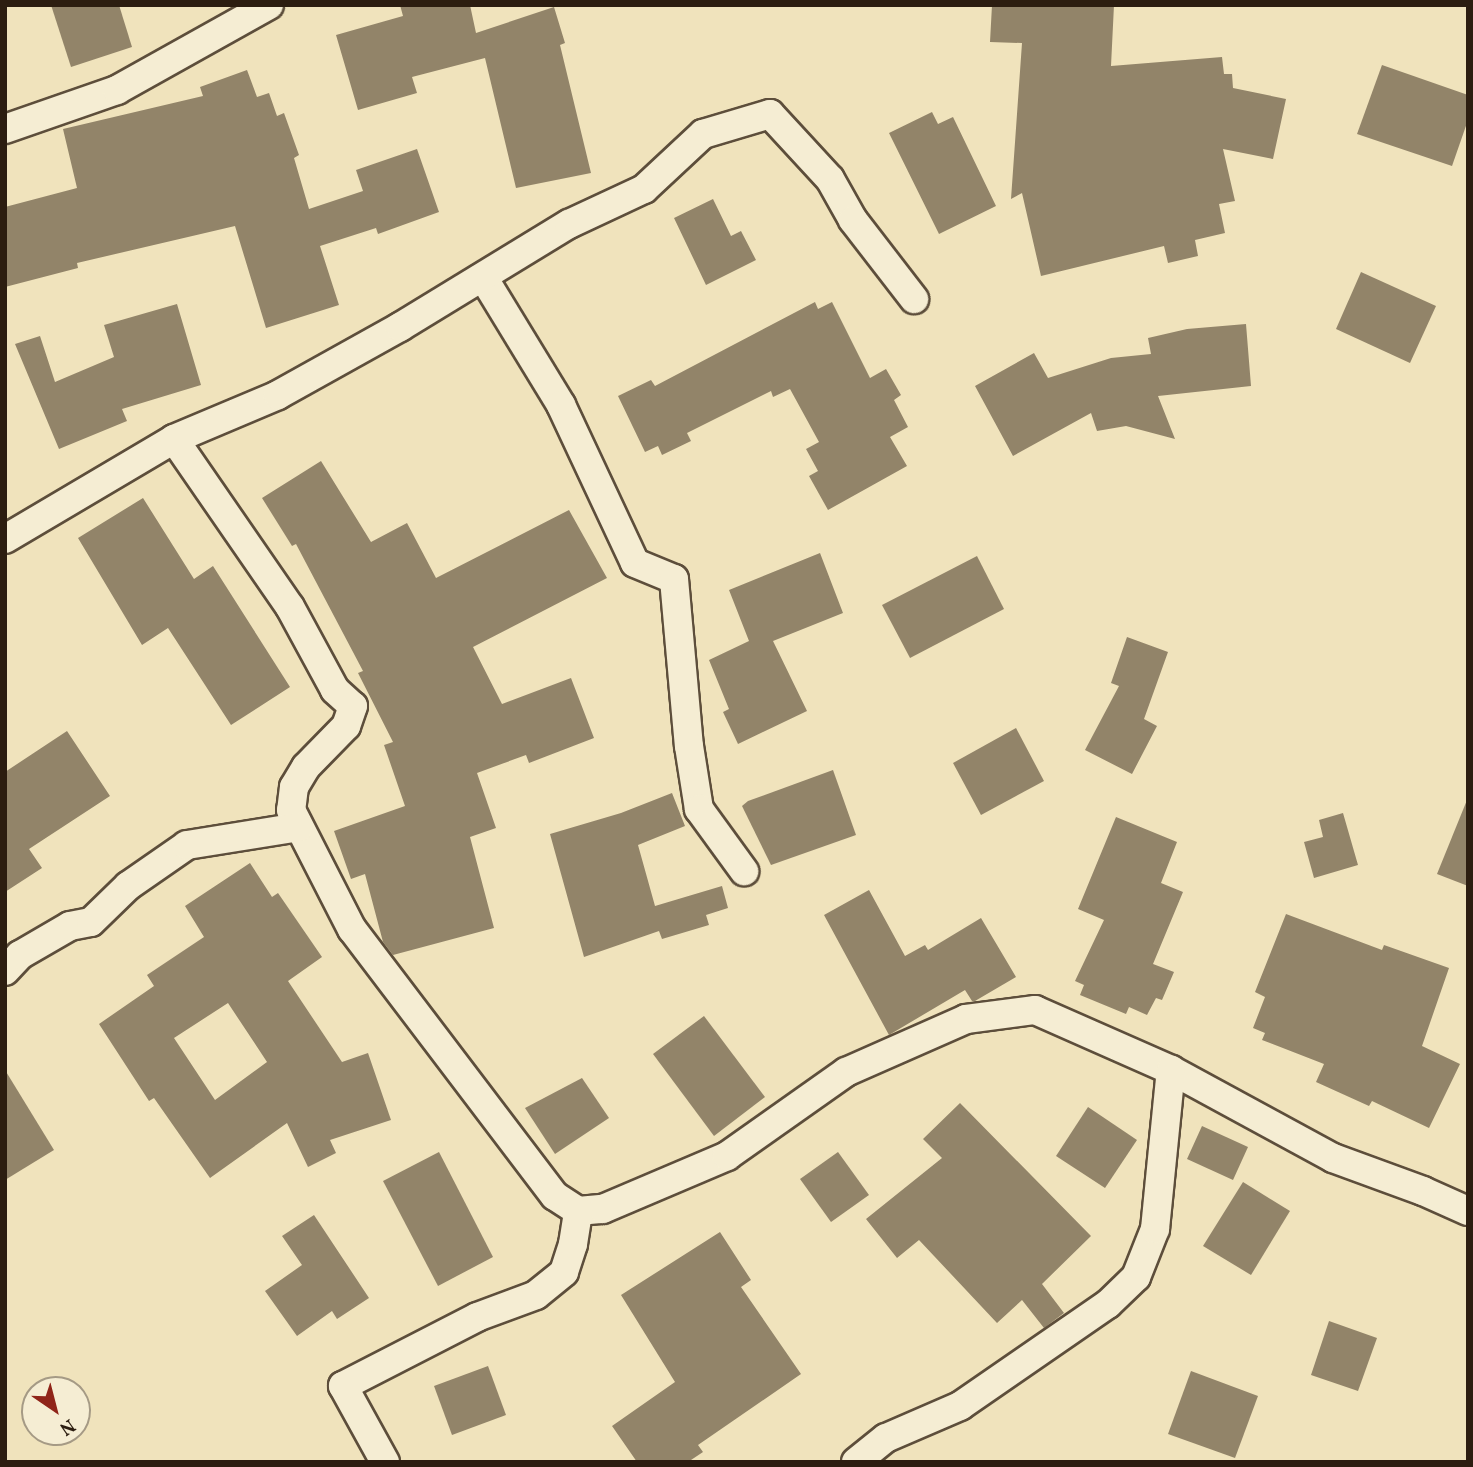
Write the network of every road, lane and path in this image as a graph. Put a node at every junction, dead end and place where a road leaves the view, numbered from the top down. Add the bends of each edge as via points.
1 (269, 5) edge
2 (5, 129) edge
3 (483, 277) junction
4 (914, 299) dead end
5 (174, 439) junction
6 (5, 539) edge
7 (299, 827) junction
8 (744, 871) dead end
9 (5, 971) edge
10 (1171, 1070) junction
11 (579, 1211) junction
12 (1468, 1211) edge
13 (385, 1462) edge
14 (856, 1462) edge

1 - 2 street via 117,90
3 - 4 street via 569,224 644,188 703,134 770,114 830,179 853,220
3 - 5 street via 278,395
3 - 8 street via 561,405 635,563 674,579 698,809
5 - 6 street
5 - 7 street via 290,607 335,690 353,706 346,726 306,767 294,787 291,810
7 - 9 street via 187,845 128,886 91,922 71,926 20,956
7 - 11 street via 352,929 555,1196
10 - 11 street via 1035,1010 965,1019 846,1072 727,1156 603,1209
10 - 12 street via 1333,1158
10 - 14 street via 1155,1229 1136,1277 1108,1304 960,1406 886,1438
11 - 13 street via 564,1272 536,1295 477,1317 343,1386

